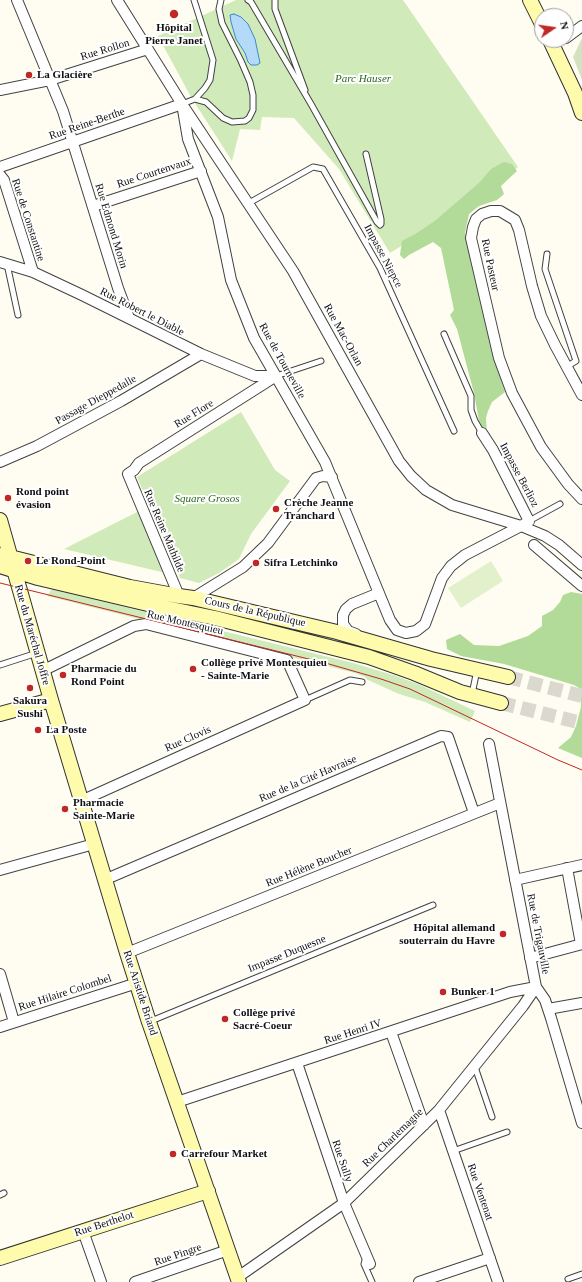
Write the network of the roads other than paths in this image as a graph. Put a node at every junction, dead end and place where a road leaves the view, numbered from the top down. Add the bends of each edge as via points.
1 (17, 0) edge
2 (117, 0) edge
3 (194, 0) edge
4 (221, 0) edge
5 (248, 0) edge
6 (275, 0) edge
7 (558, 48) edge
8 (148, 49) junction
9 (50, 80) junction
10 (0, 90) edge
11 (195, 99) junction
12 (182, 104) junction
13 (310, 104) junction
14 (582, 113) edge
15 (72, 141) junction
16 (366, 154) dead end
17 (0, 167) edge
18 (201, 171) junction
19 (0, 175) edge
20 (249, 203) junction
21 (93, 206) junction
22 (546, 254) dead end
23 (4, 263) edge
24 (33, 272) junction
25 (18, 315) dead end
26 (129, 318) junction
27 (444, 334) dead end
28 (201, 354) junction
29 (321, 362) dead end
30 (566, 367) junction
31 (276, 376) junction
32 (582, 395) edge
33 (454, 432) dead end
34 (482, 434) joint
35 (0, 462) edge
36 (128, 474) joint
37 (332, 477) junction
38 (582, 499) edge
39 (560, 504) dead end
40 (0, 520) edge
41 (525, 523) junction
42 (534, 545) dead end
43 (6, 562) edge
44 (582, 565) edge
45 (582, 586) edge
46 (379, 593) junction
47 (179, 596) junction
48 (193, 598) junction
49 (387, 646) junction
50 (37, 653) junction
51 (0, 664) edge
52 (477, 670) junction
53 (42, 671) junction
54 (508, 677) tunnel mouth
55 (362, 682) dead end
56 (472, 695) junction
57 (51, 700) junction
58 (305, 700) junction
59 (501, 703) tunnel mouth
60 (0, 714) edge
61 (488, 744) dead end
62 (81, 801) junction
63 (500, 803) junction
64 (474, 813) junction
65 (94, 844) junction
66 (582, 865) edge
67 (567, 868) junction
68 (0, 870) edge
69 (104, 880) junction
70 (515, 880) junction
71 (433, 905) dead end
72 (582, 944) edge
73 (127, 953) junction
74 (530, 958) junction
75 (0, 974) edge
76 (136, 983) junction
77 (536, 987) junction
78 (582, 1003) edge
79 (548, 1009) junction
80 (14, 1022) junction
81 (149, 1022) junction
82 (0, 1026) edge
83 (391, 1032) junction
84 (297, 1063) junction
85 (475, 1067) junction
86 (177, 1102) junction
87 (438, 1110) junction
88 (492, 1117) dead end
89 (582, 1123) edge
90 (424, 1125) junction
91 (507, 1132) dead end
92 (453, 1151) junction
93 (208, 1190) junction
94 (344, 1203) junction
95 (84, 1231) junction
96 (228, 1250) junction
97 (0, 1258) edge
98 (490, 1258) junction
99 (369, 1260) joint
100 (582, 1274) edge
101 (568, 1279) dead end
102 (238, 1280) edge
103 (101, 1282) edge
104 (136, 1282) edge
105 (372, 1282) edge
106 (419, 1282) edge
107 (498, 1282) edge

1 - 9 street, Rue Edmond Morin
2 - 8 street, Rue de Tourneville
3 - 11 lane via 213,60 210,80
4 - 11 lane via 219,9 222,23 250,82 253,110 245,121 232,122 223,118 206,102
5 - 13 lane
6 - 13 lane via 275,9
7 - 14 main road
8 - 9 street, Rue Rollon
8 - 12 street, Rue de Tourneville
9 - 10 street, Rue Rollon
9 - 15 street, Rue Edmond Morin
11 - 12 lane
12 - 15 street, Rue Reine-Berthe
12 - 18 street, Rue de Tourneville via 188,139
12 - 20 street, Rue Mac-Orlan
13 - 16 lane via 381,225
15 - 17 street, Rue Reine-Berthe
15 - 21 street, Rue Edmond Morin
18 - 21 street, Rue Courtenvaux
18 - 31 street, Rue de Tourneville via 218,217 231,280 254,338
19 - 24 street, Rue de Constantine via 4,180
20 - 33 lane, Impasse Niepce via 313,167 323,169 380,268
20 - 41 street, Rue Mac-Orlan via 293,271 399,460 411,476 426,490 452,505
21 - 26 street, Rue Edmond Morin
22 - 30 lane via 545,269 576,361
23 - 24 street, Rue Robert le Diable
23 - 25 lane
24 - 26 street, Rue Robert le Diable
26 - 28 street, Rue Robert le Diable
27 - 34 lane via 471,396 471,410
28 - 31 street, Rue Robert le Diable via 255,376
28 - 35 street, Passage Dieppedalle via 121,401 37,446
29 - 31 lane
30 - 32 street, Rue Pasteur
30 - 38 street, Rue Pasteur via 541,316 515,220 500,212 490,211 482,214 472,227 471,238 499,358 512,393 541,448
31 - 36 street, Rue Flore via 139,463
31 - 37 street, Rue de Tourneville
34 - 41 street, Impasse Berlioz via 493,450
36 - 47 street, Rue Reine Mathilde
37 - 46 street, Rue de Tourneville
37 - 48 street via 316,478 268,543 243,567
39 - 41 lane
40 - 43 main road, Rue du Maréchal Joffre
41 - 44 street via 559,545
41 - 46 street via 451,566 442,578 425,624 416,631 406,633 397,630
42 - 45 street
43 - 47 main road, Cours de la République
43 - 50 main road, Rue du Maréchal Joffre
43 - 56 main road, Cours de la République via 38,578 215,618 369,657
46 - 49 street via 346,609 343,624 348,631
47 - 48 main road, Cours de la République
48 - 49 main road, Cours de la République
49 - 52 main road, Cours de la République
50 - 51 lane
50 - 53 main road, Rue du Maréchal Joffre
52 - 54 main road, Cours de la République
52 - 56 lane
53 - 57 main road, Rue du Maréchal Joffre
53 - 58 street, Rue Montesquieu via 134,626 146,624 287,660
55 - 58 lane via 350,680
56 - 59 main road, Cours de la République
57 - 60 main road
57 - 62 main road, Rue Aristide Briand
58 - 62 street, Rue Clovis
61 - 63 street, Rue de Trigauville
62 - 65 main road, Rue Aristide Briand
63 - 64 street, Rue Hélène Boucher
63 - 70 street, Rue de Trigauville
64 - 69 street, Rue de la Cité Havraise via 448,737 441,736
64 - 73 street, Rue Hélène Boucher
65 - 68 street
65 - 69 main road, Rue Aristide Briand
66 - 67 street
67 - 70 street
67 - 72 street
69 - 73 main road, Rue Aristide Briand
70 - 74 street, Rue de Trigauville
71 - 81 lane, Impasse Duquesne
72 - 74 street
73 - 76 main road, Rue Aristide Briand
74 - 77 street, Rue de Trigauville
75 - 80 street
76 - 80 street, Rue Hilaire Colombel
76 - 81 main road, Rue Aristide Briand
77 - 79 street, Rue de Trigauville
77 - 83 street, Rue Henri IV via 510,992
77 - 85 street, Rue Charlemagne
78 - 79 street
79 - 89 street, Rue de Trigauville
80 - 82 street, Rue Hilaire Colombel
81 - 86 main road, Rue Aristide Briand
83 - 84 street, Rue Henri IV
83 - 90 street
84 - 86 street, Rue Henri IV
84 - 94 street, Rue Sully
85 - 87 street, Rue Charlemagne
85 - 88 lane
86 - 93 main road, Rue Aristide Briand
87 - 90 street, Rue Charlemagne
87 - 92 street, Rue Ventenat
90 - 94 street, Rue Charlemagne
91 - 92 lane
92 - 98 street, Rue Ventenat
93 - 95 main road, Rue Berthelot
93 - 96 main road, Rue Aristide Briand
94 - 99 street, Rue Sully
94 - 102 street, Rue Charlemagne
95 - 97 main road, Rue Berthelot
95 - 103 street
96 - 102 main road, Rue Aristide Briand
96 - 104 street, Rue Pingre
98 - 106 street
98 - 107 street, Rue Ventenat
99 - 105 lane via 364,1264
100 - 101 lane

